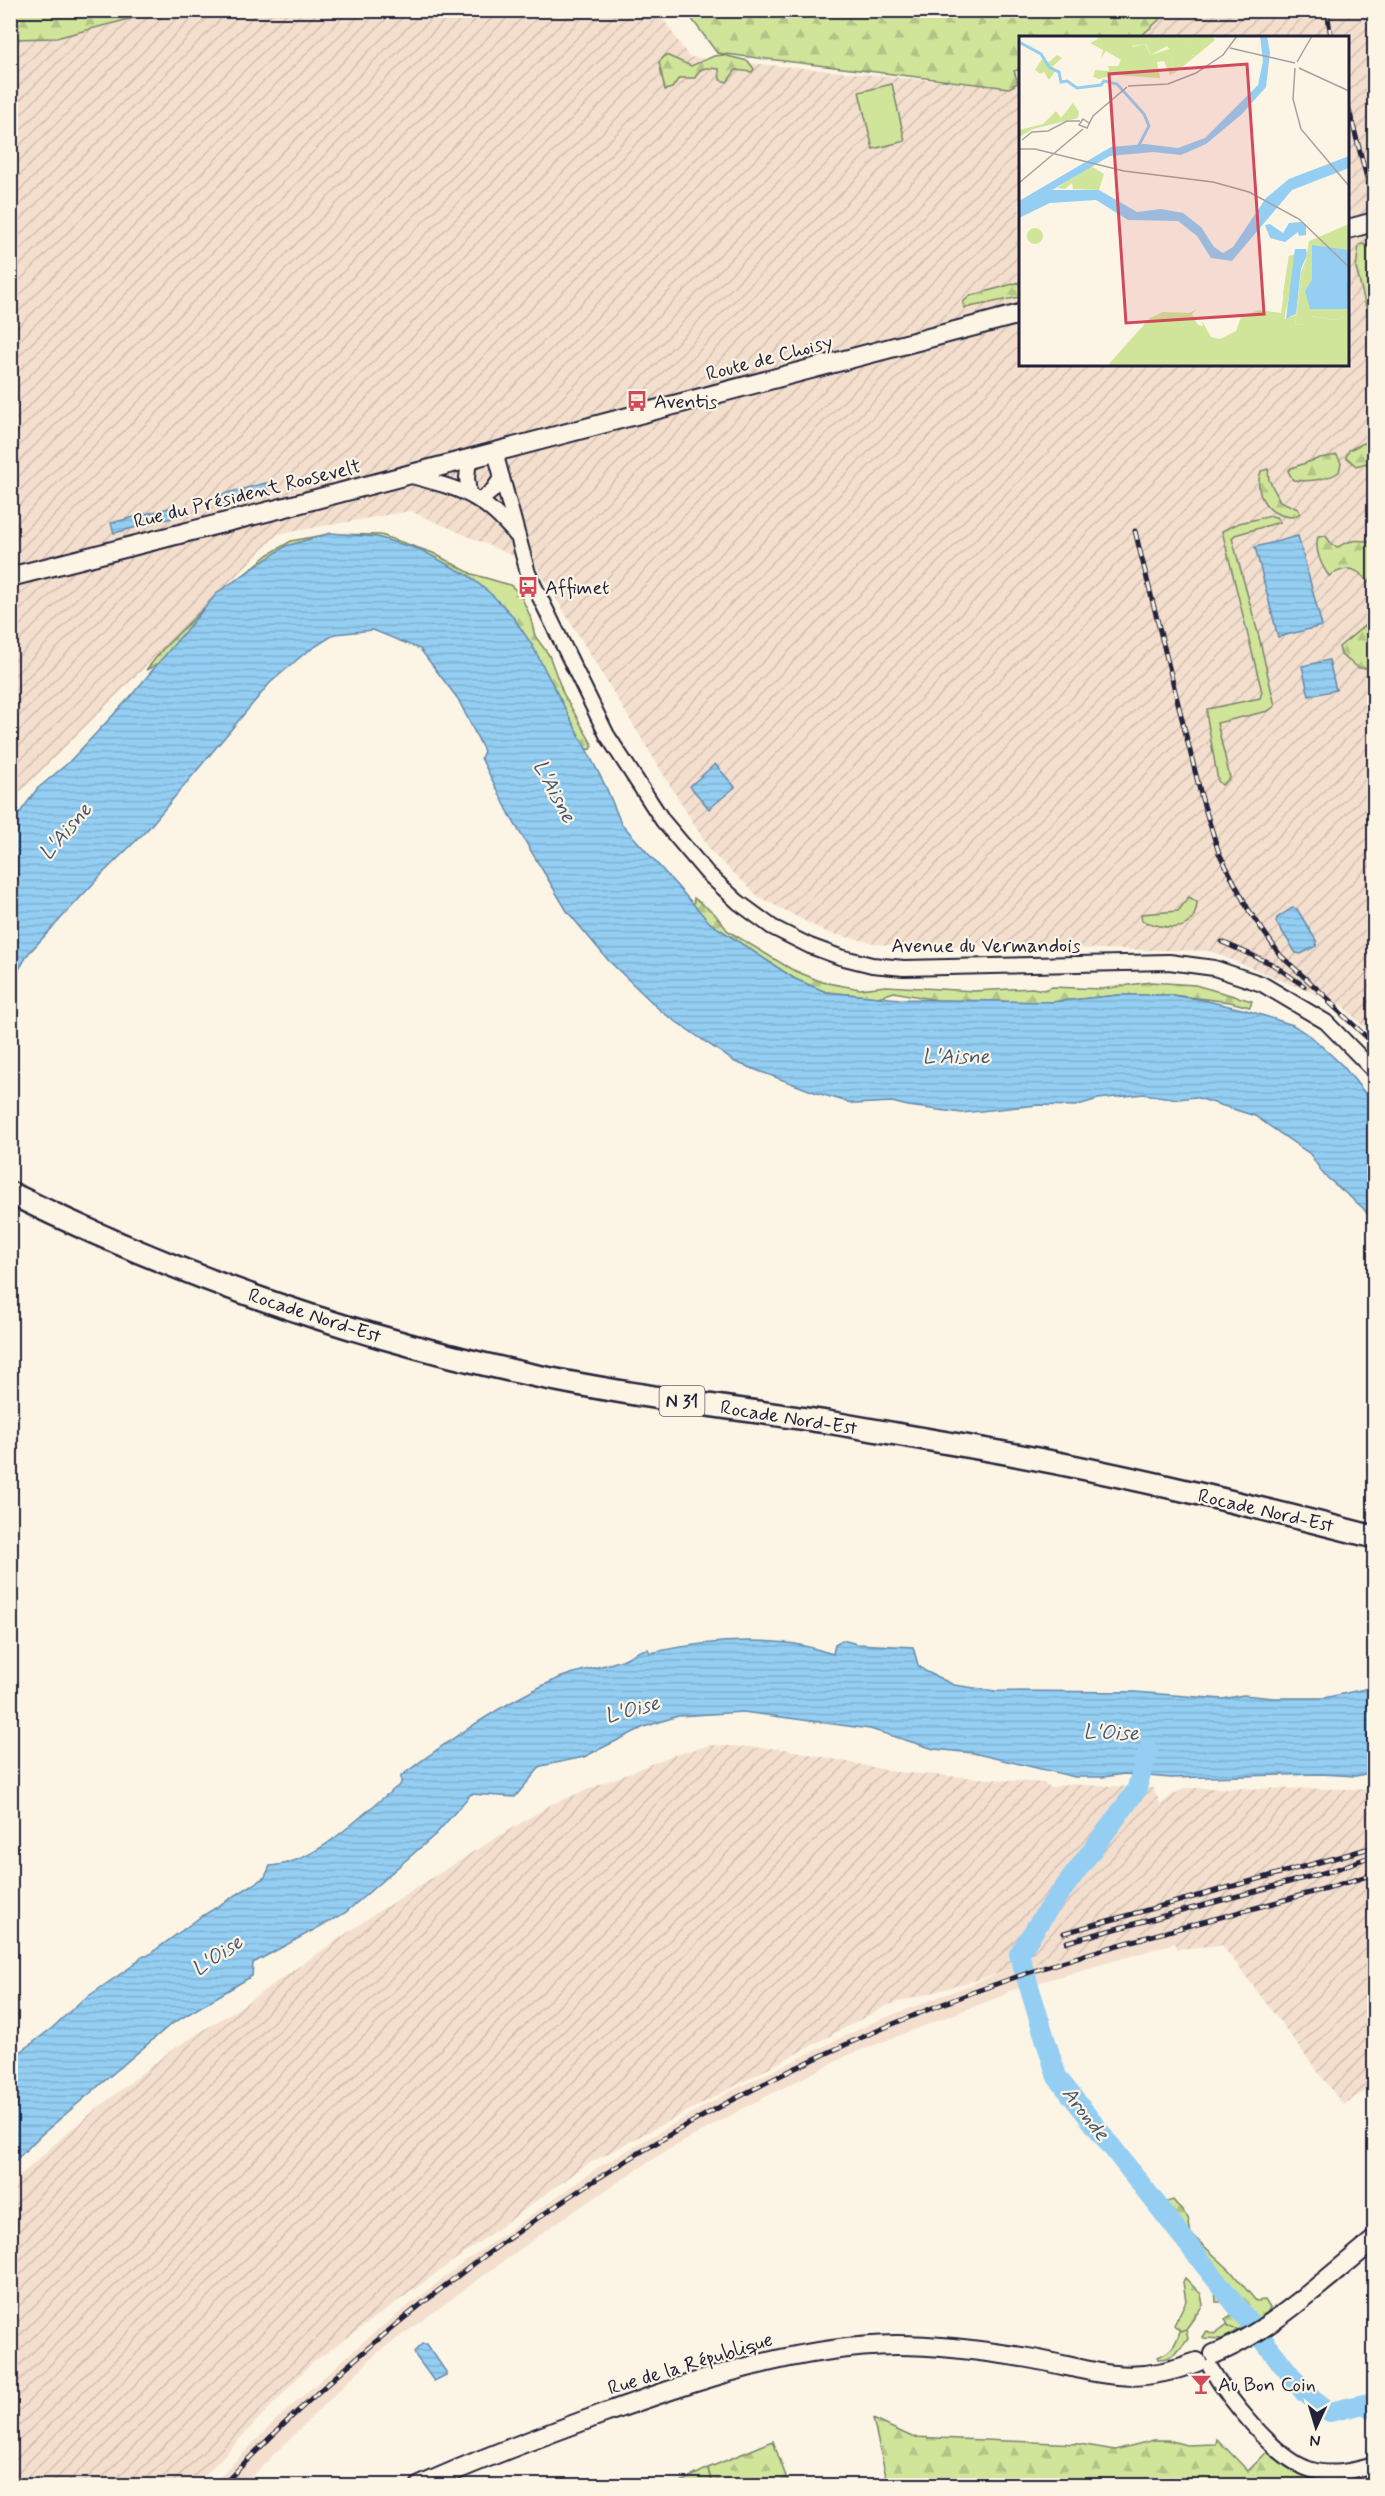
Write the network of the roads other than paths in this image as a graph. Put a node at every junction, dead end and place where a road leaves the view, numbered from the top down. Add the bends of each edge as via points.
1 (1374, 222) edge
2 (1349, 228) edge
3 (1019, 314) edge
4 (495, 452) junction
5 (469, 458) junction
6 (407, 475) junction
7 (502, 477) junction
8 (475, 497) junction
9 (520, 539) junction
10 (10, 577) edge
11 (1374, 1071) edge
12 (10, 1193) edge
13 (1374, 1537) edge
14 (1374, 2240) edge
15 (1207, 2361) junction
16 (1374, 2465) edge
17 (420, 2486) edge

1 - 2 street
3 - 4 street, Route de Choisy
4 - 5 street, Rue du Président Roosevelt
4 - 7 street, Avenue du Vermandois
5 - 6 street, Rue du Président Roosevelt
5 - 8 street via 467,478
6 - 8 street
6 - 10 street, Rue du Président Roosevelt
7 - 8 street via 492,491
7 - 9 street, Avenue du Vermandois
8 - 9 street via 498,513
9 - 11 street, Avenue du Vermandois via 528,573 627,768 663,821 707,873 772,927 840,957 904,968 1169,962 1214,968 1262,984 1326,1022
12 - 13 main road, Rocade Nord-Est / N 31 via 217,1282 417,1347 582,1384 999,1452
14 - 15 street, Rue de la République via 1268,2324
15 - 16 street via 1259,2431 1293,2461 1328,2472
15 - 17 street, Rue de la République via 1157,2375 1132,2377 950,2347 895,2345 802,2354 693,2382 468,2464

